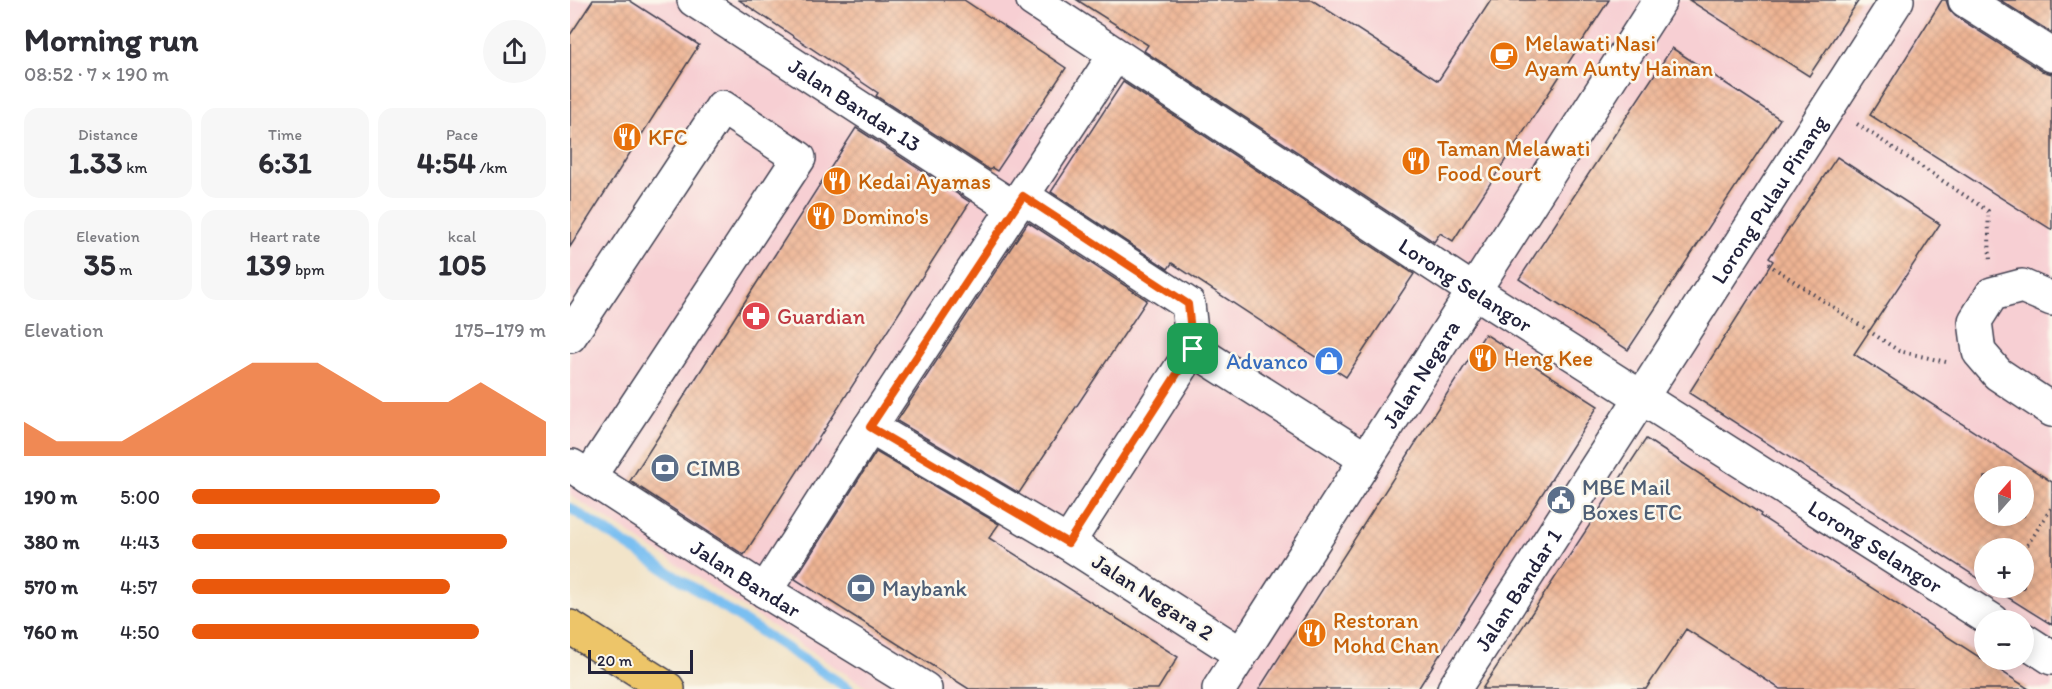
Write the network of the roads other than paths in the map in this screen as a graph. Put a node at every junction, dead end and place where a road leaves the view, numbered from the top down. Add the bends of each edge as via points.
1 (694, 0) edge
2 (1033, 0) edge
3 (1660, 0) edge
4 (1897, 0) edge
5 (1965, 0) edge
6 (1114, 55) junction
7 (2052, 56) edge
8 (1018, 202) junction
9 (1474, 291) junction
10 (2052, 299) edge
11 (570, 336) edge
12 (1193, 349) junction
13 (1641, 398) junction
14 (2052, 410) edge
15 (870, 427) junction
16 (1366, 459) junction
17 (579, 471) edge
18 (1068, 543) junction
19 (765, 591) junction
20 (1976, 610) edge
21 (570, 627) edge
22 (2034, 646) edge
23 (1241, 654) junction
24 (2052, 658) edge
25 (668, 689) edge
26 (925, 689) edge
27 (1219, 689) edge
28 (1454, 689) edge

1 - 8 street, Jalan Bandar 13
2 - 6 street, Lorong Selangor
3 - 9 street, Jalan Negara
4 - 13 street, Lorong Pulau Pinang
5 - 7 street
6 - 8 street
6 - 9 street, Lorong Selangor
8 - 12 street, Jalan Bandar 13 via 1188,304
8 - 15 street
9 - 13 street, Lorong Selangor
9 - 16 street, Jalan Negara
10 - 14 street via 2022,286 1992,294 1974,321 1979,352 1998,374
11 - 17 street via 722,107 799,158
12 - 16 street
12 - 18 street, Jalan Negara 2
13 - 20 street, Lorong Selangor
13 - 28 street, Jalan Bandar 1
15 - 18 street
15 - 19 street
16 - 23 street, Jalan Negara
17 - 19 street, Jalan Bandar
18 - 23 street, Jalan Negara 2
19 - 26 street, Jalan Bandar
21 - 25 highway
22 - 24 street
23 - 27 street, Jalan Negara

